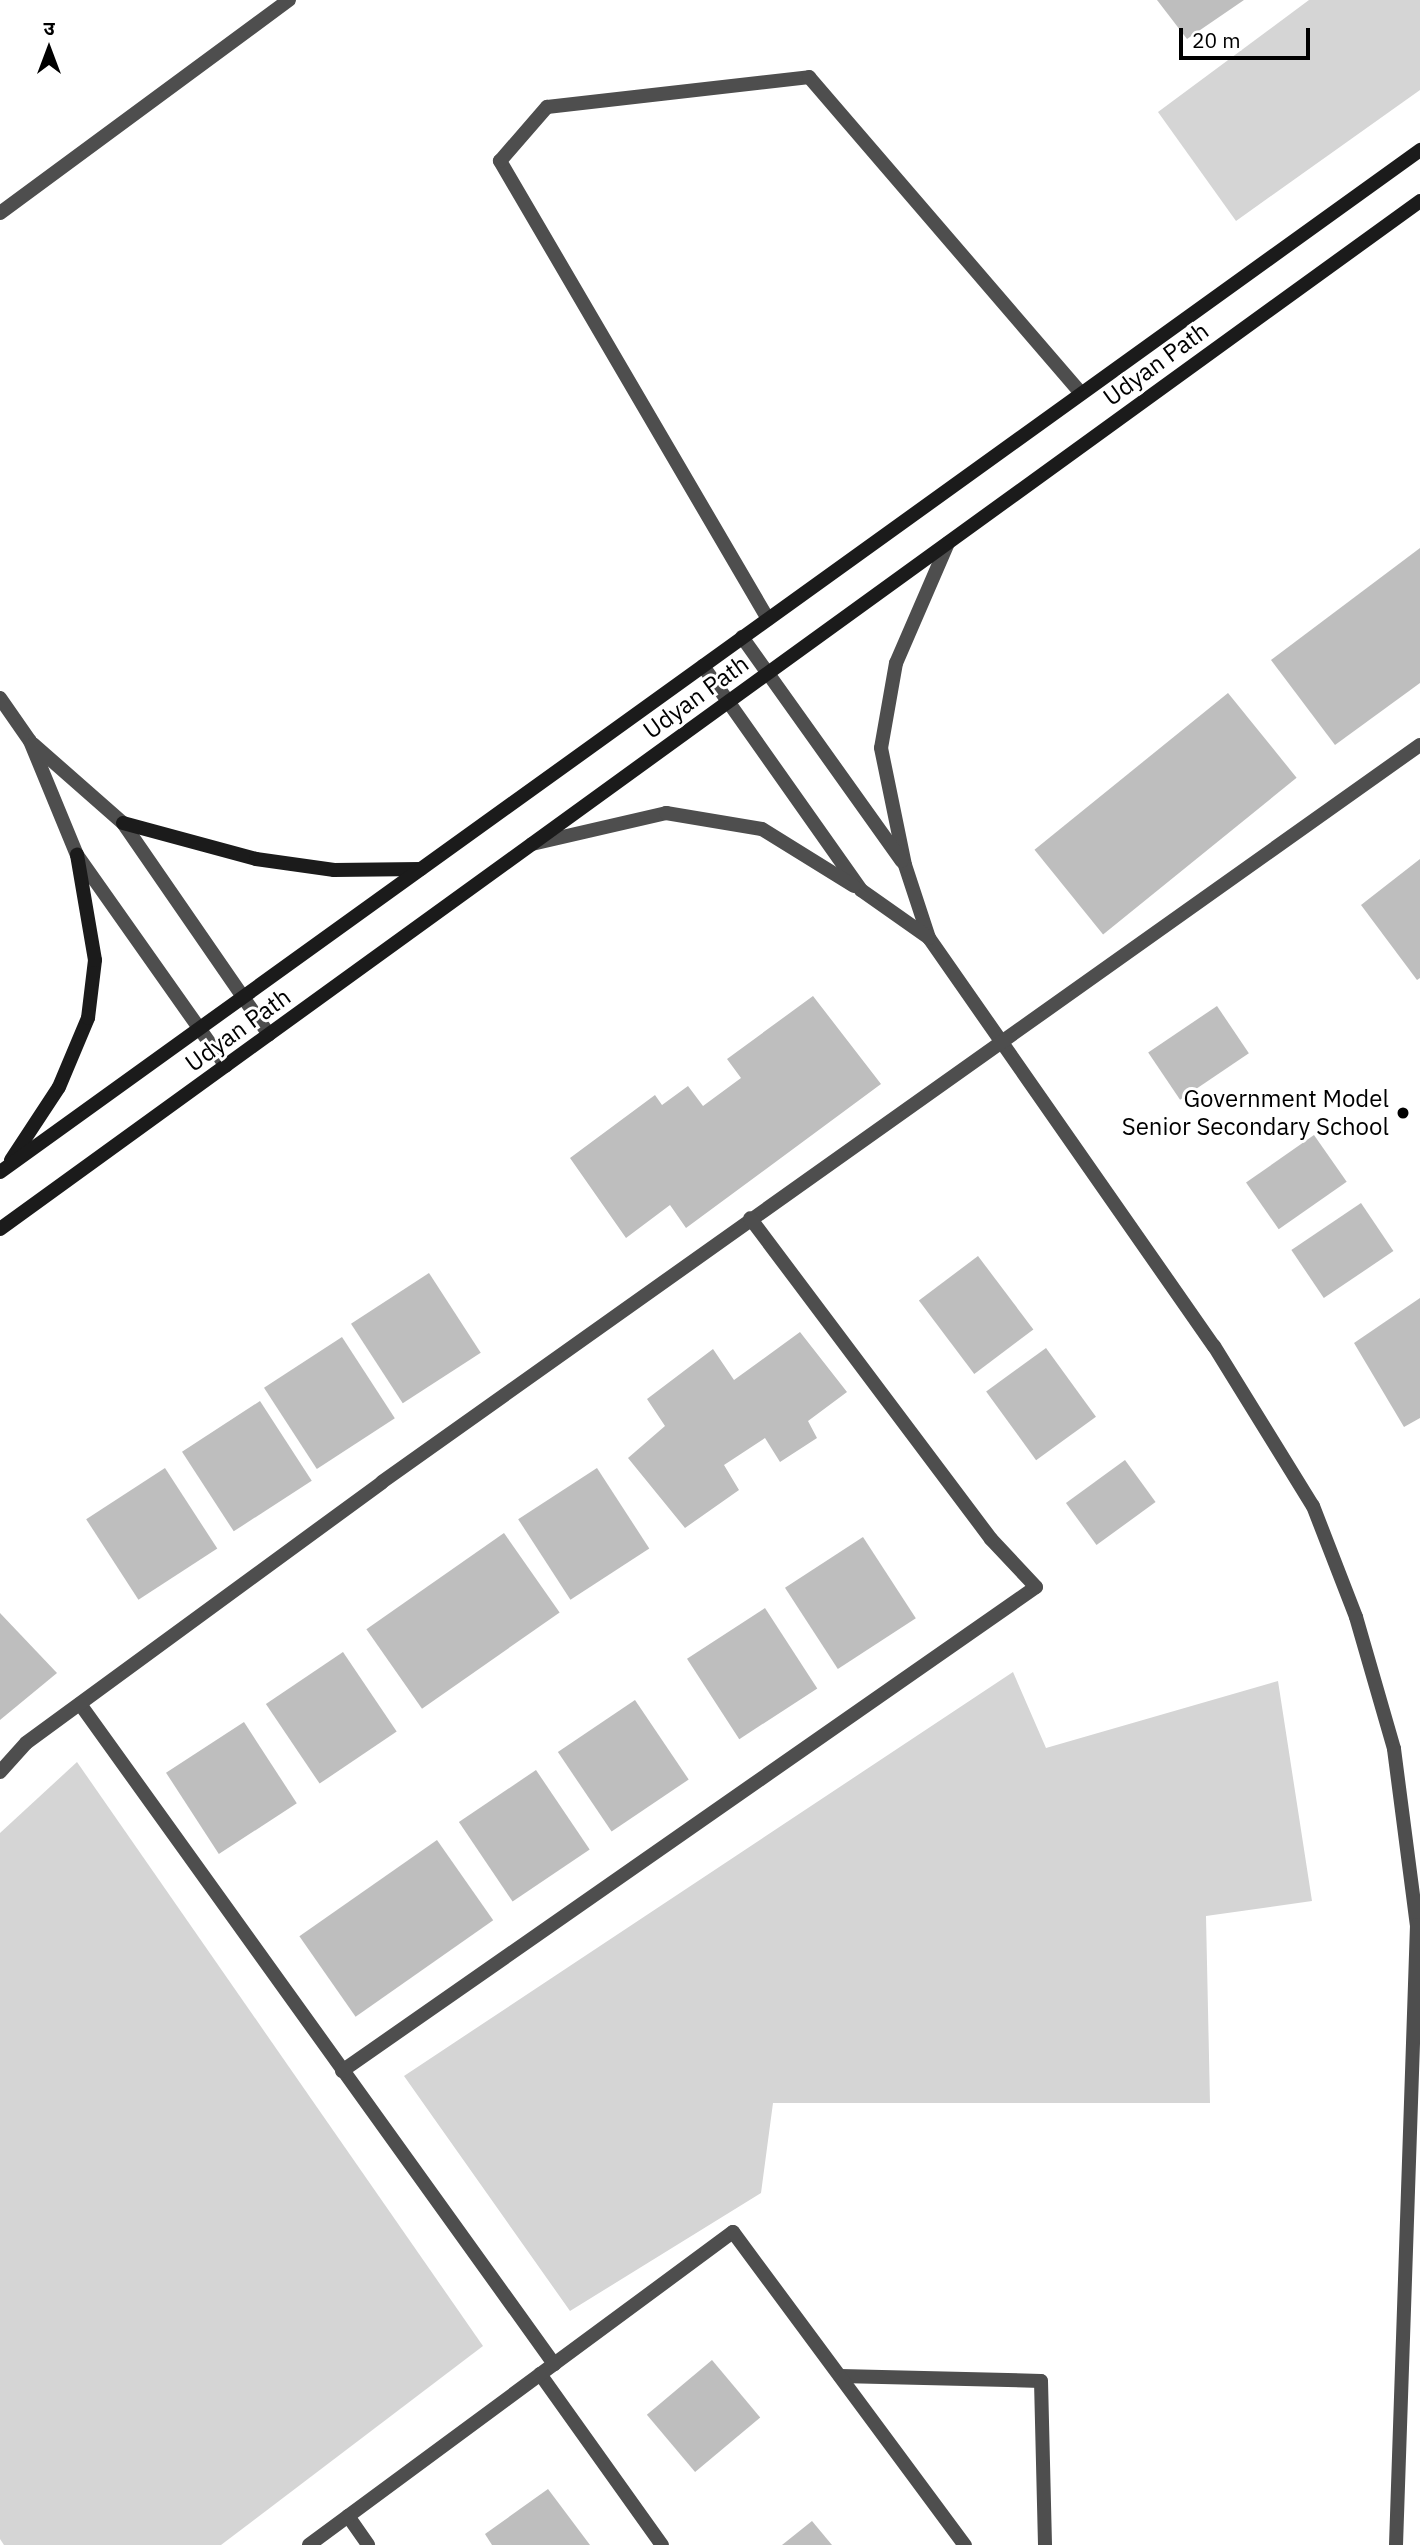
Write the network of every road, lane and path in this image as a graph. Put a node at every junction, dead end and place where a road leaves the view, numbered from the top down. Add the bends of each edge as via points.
1 (289, 0) edge
2 (1420, 150) edge
3 (1420, 201) edge
4 (0, 213) edge
5 (1081, 393) junction
6 (948, 543) junction
7 (768, 619) junction
8 (742, 637) junction
9 (703, 666) junction
10 (768, 673) junction
11 (0, 698) edge
12 (729, 701) junction
13 (30, 741) junction
14 (1420, 745) edge
15 (123, 823) junction
16 (530, 845) junction
17 (77, 855) junction
18 (905, 865) junction
19 (421, 869) junction
20 (861, 890) junction
21 (929, 938) junction
22 (243, 997) junction
23 (200, 1028) junction
24 (269, 1035) junction
25 (1000, 1039) junction
26 (226, 1066) junction
27 (3, 1170) edge
28 (750, 1218) junction
29 (0, 1229) edge
30 (80, 1704) junction
31 (0, 1772) edge
32 (342, 2071) junction
33 (1413, 2258) edge
34 (554, 2364) junction
35 (540, 2374) junction
36 (840, 2376) junction
37 (348, 2516) junction
38 (309, 2545) edge
39 (368, 2545) edge
40 (662, 2545) edge
41 (965, 2545) edge
42 (1045, 2545) edge
43 (1396, 2545) edge

1 - 4 street
2 - 5 main road, Udyan Path
3 - 6 main road, Udyan Path
5 - 7 main road, Udyan Path
5 - 7 street via 810,77 547,107 500,161
6 - 10 main road, Udyan Path
6 - 18 street via 896,663 881,748
7 - 8 main road, Udyan Path
8 - 9 main road, Udyan Path
8 - 10 street
9 - 12 street
9 - 19 main road, Udyan Path
10 - 12 main road, Udyan Path
10 - 18 street
11 - 13 street
12 - 16 main road, Udyan Path
12 - 20 street
13 - 15 street
13 - 17 street
14 - 25 street
15 - 19 main road via 256,859 334,870
15 - 22 street
16 - 20 street via 666,813 762,830
16 - 24 main road, Udyan Path
17 - 23 street
17 - 27 main road via 95,960 88,1017 59,1087
18 - 21 street
19 - 22 main road, Udyan Path
20 - 21 street
21 - 25 street
22 - 23 main road, Udyan Path
22 - 24 street
23 - 26 street
23 - 27 main road, Udyan Path
24 - 26 main road, Udyan Path
25 - 28 street
25 - 33 street via 1214,1346 1313,1506 1356,1617 1394,1749 1417,1925
26 - 29 main road, Udyan Path
28 - 30 street
28 - 32 street via 991,1539 1036,1587
30 - 31 street via 26,1743
30 - 32 street
32 - 34 street
33 - 43 street
34 - 35 street
34 - 36 street via 733,2232
35 - 37 street
35 - 40 street
36 - 41 street
36 - 42 street via 1041,2381
37 - 38 street
37 - 39 street

